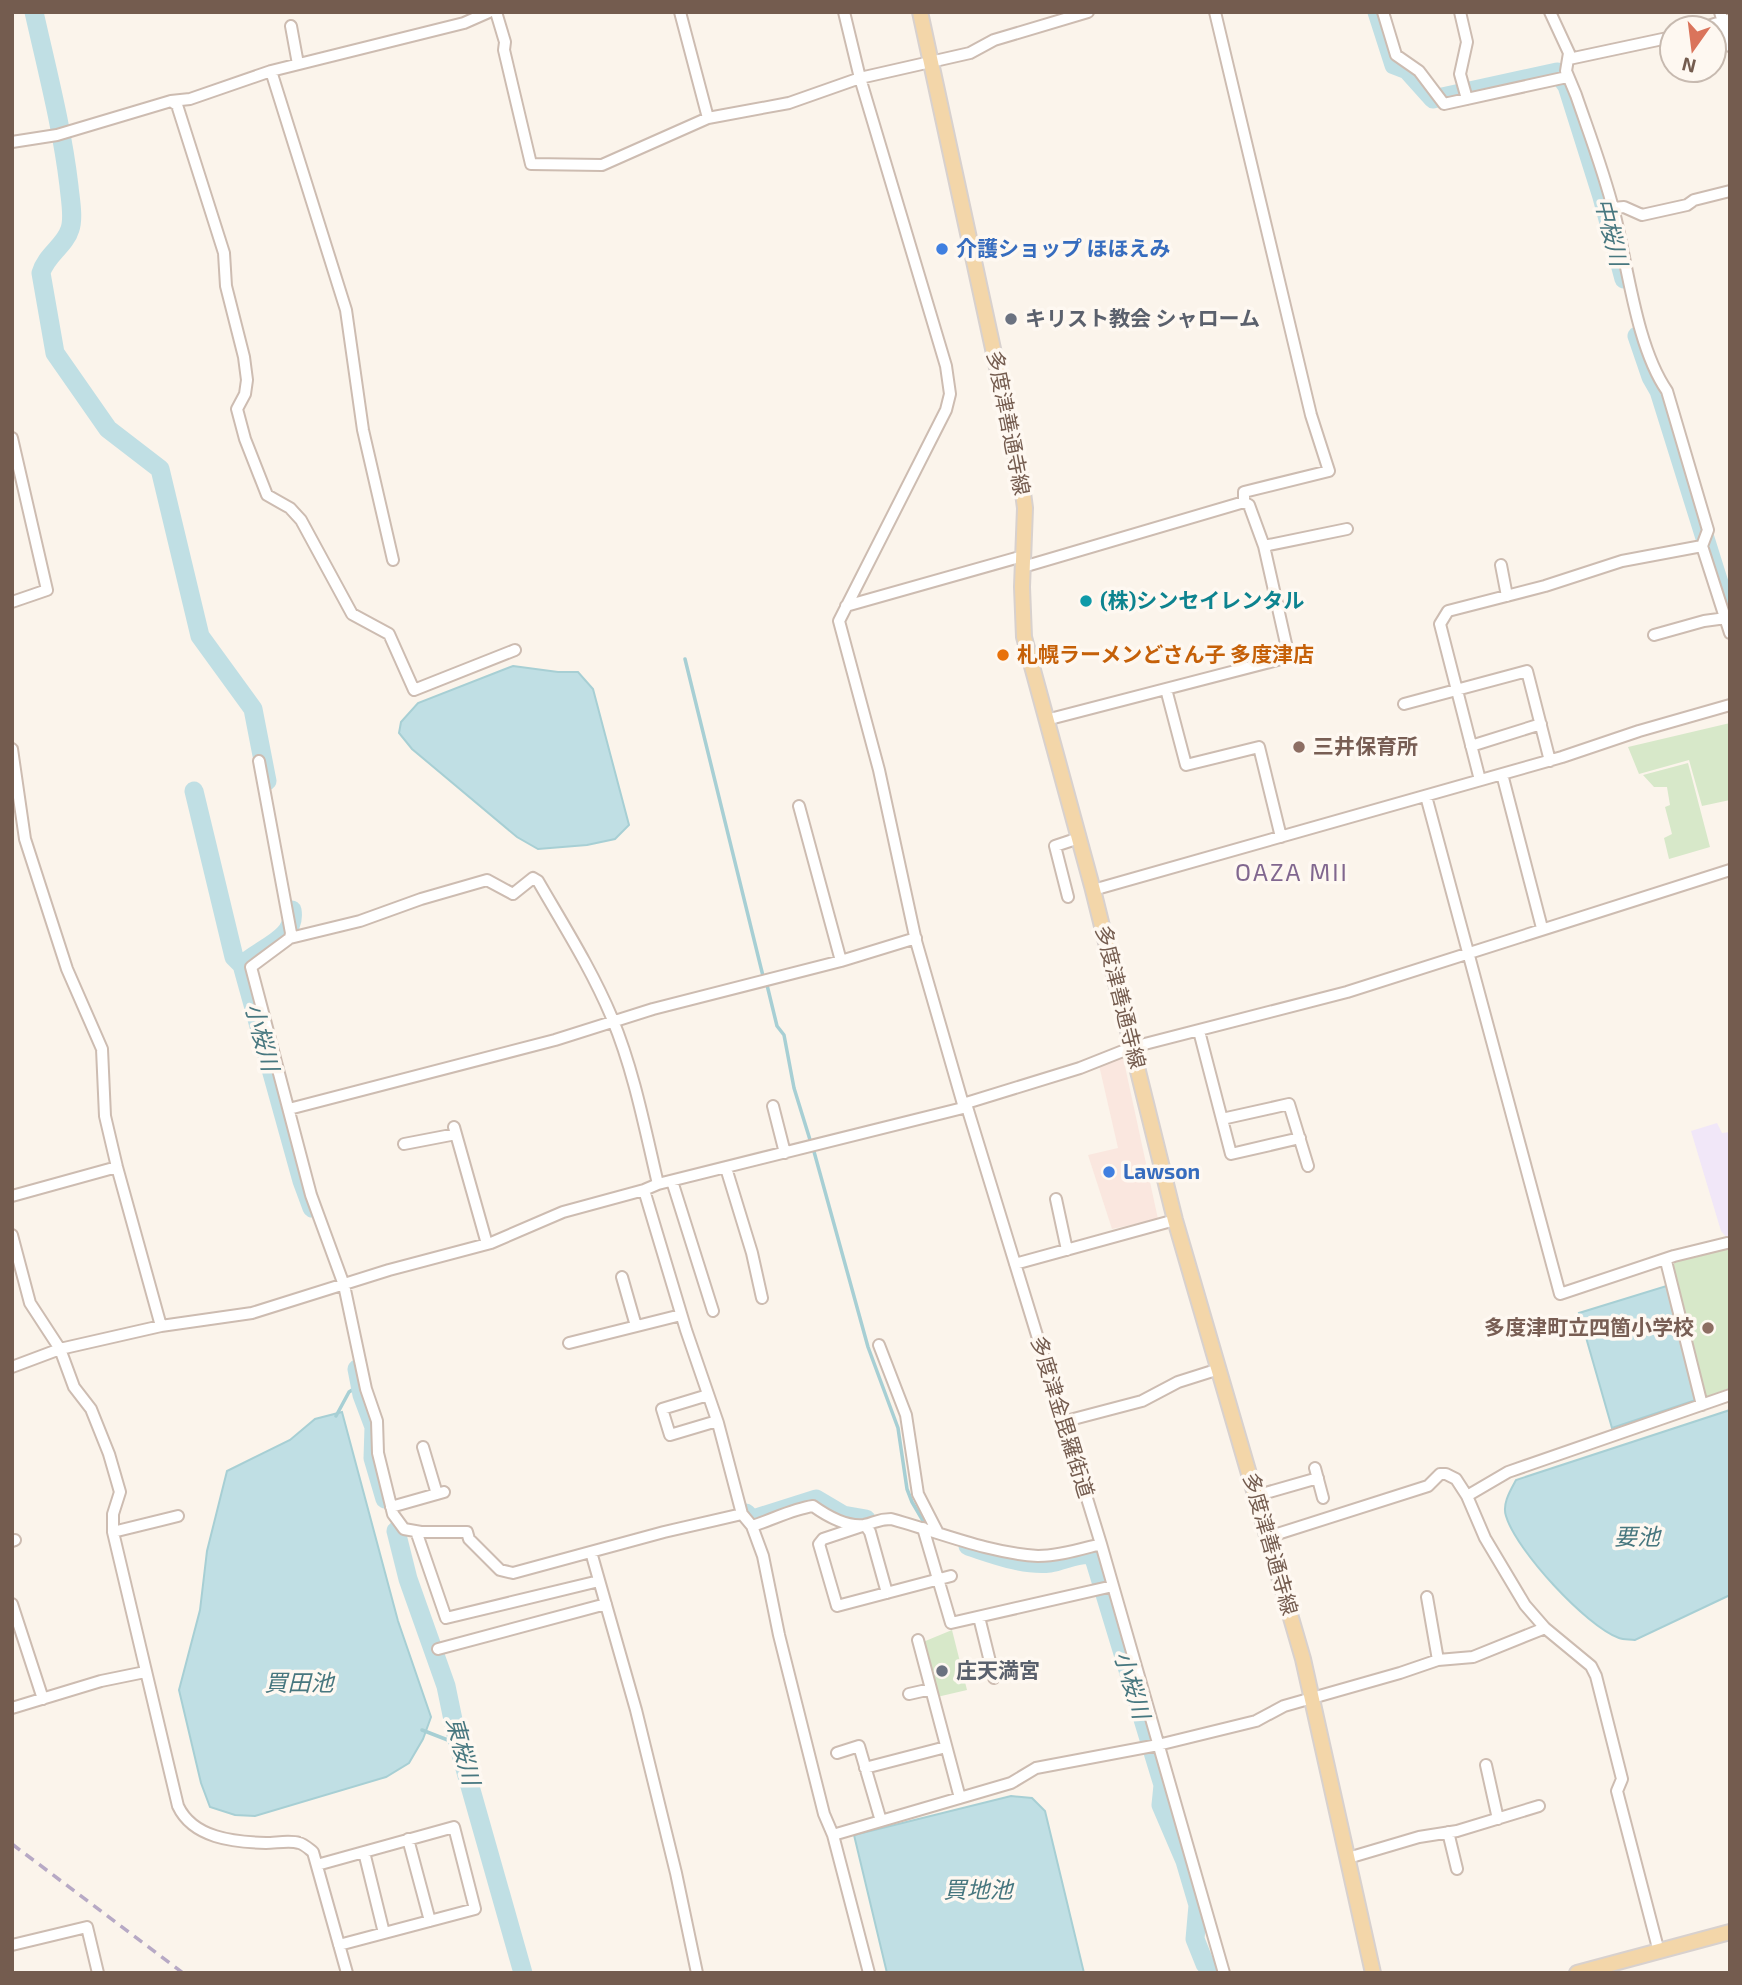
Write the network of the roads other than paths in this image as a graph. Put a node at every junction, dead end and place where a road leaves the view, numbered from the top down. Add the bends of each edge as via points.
1 (489, 12) edge
2 (496, 12) edge
3 (680, 12) edge
4 (844, 12) edge
5 (920, 12) edge
6 (1088, 12) edge
7 (1215, 12) edge
8 (1382, 12) edge
9 (1460, 12) edge
10 (1550, 12) edge
11 (291, 26) dead end
12 (1658, 40) edge
13 (1569, 59) junction
14 (931, 63) junction
15 (298, 64) junction
16 (271, 71) junction
17 (1563, 78) junction
18 (860, 79) junction
19 (1466, 96) junction
20 (169, 101) junction
21 (708, 118) junction
22 (12, 142) edge
23 (1730, 191) edge
24 (1613, 208) junction
25 (12, 439) edge
26 (1244, 502) junction
27 (1347, 529) dead end
28 (1704, 540) junction
29 (1265, 546) junction
30 (393, 560) dead end
31 (1023, 561) junction
32 (1501, 565) dead end
33 (1507, 596) junction
34 (12, 602) edge
35 (846, 606) junction
36 (1726, 618) junction
37 (1730, 634) edge
38 (1654, 635) dead end
39 (516, 650) dead end
40 (1166, 689) junction
41 (1457, 690) junction
42 (1404, 704) dead end
43 (1730, 705) edge
44 (1046, 720) junction
45 (1541, 724) junction
46 (1471, 746) junction
47 (12, 749) edge
48 (259, 761) dead end
49 (1550, 761) junction
50 (1502, 774) junction
51 (1480, 780) junction
52 (1426, 796) junction
53 (799, 806) dead end
54 (1281, 837) junction
55 (25, 838) junction
56 (1079, 838) junction
57 (12, 841) edge
58 (1730, 870) edge
59 (1093, 890) junction
60 (1068, 897) dead end
61 (1542, 929) junction
62 (291, 931) junction
63 (916, 938) junction
64 (1470, 953) junction
65 (841, 961) junction
66 (613, 1021) junction
67 (1199, 1031) junction
68 (1133, 1047) junction
69 (965, 1105) junction
70 (773, 1106) dead end
71 (289, 1109) junction
72 (1222, 1119) junction
73 (1300, 1138) junction
74 (404, 1144) dead end
75 (785, 1153) junction
76 (1308, 1166) dead end
77 (117, 1167) junction
78 (726, 1168) junction
79 (672, 1181) junction
80 (658, 1184) junction
81 (644, 1190) junction
82 (12, 1196) edge
83 (1056, 1199) dead end
84 (1175, 1220) junction
85 (12, 1235) edge
86 (1727, 1243) dead end
87 (487, 1244) junction
88 (1067, 1250) junction
89 (1666, 1261) junction
90 (1015, 1264) junction
91 (622, 1277) dead end
92 (344, 1285) junction
93 (762, 1298) dead end
94 (713, 1311) dead end
95 (681, 1315) junction
96 (162, 1326) junction
97 (636, 1326) junction
98 (569, 1343) dead end
99 (879, 1345) dead end
100 (60, 1349) junction
101 (12, 1367) edge
102 (1219, 1369) junction
103 (708, 1395) junction
104 (1730, 1395) edge
105 (1702, 1405) junction
106 (717, 1421) junction
107 (1062, 1422) junction
108 (423, 1447) dead end
109 (1255, 1496) junction
110 (1467, 1496) junction
111 (1323, 1498) dead end
112 (391, 1507) junction
113 (742, 1514) junction
114 (178, 1516) dead end
115 (865, 1525) junction
116 (752, 1526) junction
117 (923, 1528) junction
118 (937, 1531) junction
119 (113, 1532) junction
120 (417, 1534) junction
121 (1268, 1537) junction
122 (1101, 1544) junction
123 (591, 1552) junction
124 (951, 1576) dead end
125 (938, 1580) junction
126 (599, 1581) junction
127 (1113, 1586) junction
128 (887, 1593) junction
129 (1427, 1597) dead end
130 (606, 1604) junction
131 (13, 1610) edge
132 (979, 1617) junction
133 (1444, 1625) dead end
134 (1432, 1628) junction
135 (1545, 1628) junction
136 (918, 1640) dead end
137 (438, 1649) dead end
138 (1438, 1660) junction
139 (145, 1672) junction
140 (994, 1678) dead end
141 (931, 1689) junction
142 (909, 1694) dead end
143 (1312, 1698) junction
144 (43, 1699) junction
145 (12, 1708) edge
146 (1158, 1745) junction
147 (946, 1746) junction
148 (836, 1753) dead end
149 (1486, 1765) dead end
150 (865, 1768) junction
151 (960, 1798) junction
152 (1539, 1806) dead end
153 (1498, 1819) junction
154 (881, 1821) junction
155 (1448, 1832) junction
156 (833, 1835) junction
157 (408, 1839) junction
158 (364, 1852) junction
159 (1348, 1858) junction
160 (317, 1865) junction
161 (1457, 1869) dead end
162 (430, 1921) junction
163 (1730, 1932) edge
164 (384, 1933) junction
165 (12, 1945) edge
166 (339, 1945) junction
167 (1659, 1952) junction
168 (98, 1973) edge
169 (347, 1973) edge
170 (697, 1973) edge
171 (869, 1973) edge
172 (1224, 1973) edge
173 (1373, 1973) edge
174 (1577, 1973) edge

1 - 15 street via 464,23
2 - 21 street via 531,163 602,165
3 - 21 street
4 - 18 street
5 - 14 main road, 多度津善通寺線
6 - 14 street
7 - 26 street via 1308,401 1329,471 1244,492
8 - 19 street via 1396,55 1419,71 1444,104
9 - 19 street via 1467,42 1460,74
10 - 13 street
11 - 15 street
12 - 13 street
13 - 17 street
14 - 18 street
14 - 31 main road, 多度津善通寺線 via 1017,455 1025,508
15 - 16 street
16 - 20 street via 190,99
16 - 30 street via 346,310 363,430
17 - 19 street
17 - 24 street via 1576,95
18 - 21 street via 789,103
18 - 35 street via 946,366 950,394
20 - 22 street via 61,134
20 - 39 street via 177,105 224,253 226,286 247,380 237,409 267,495 301,520 352,614 389,634 414,690
23 - 24 street via 1642,215 1624,207
24 - 28 street via 1642,333 1658,379 1667,391 1708,530
25 - 34 street via 47,590
26 - 29 street
26 - 31 street
27 - 29 street
28 - 33 street
28 - 36 street
29 - 40 street via 1289,657
31 - 35 street
31 - 44 main road, 多度津善通寺線 via 1024,637
32 - 33 street
33 - 41 street via 1443,616 1440,624
35 - 63 street, 多度津金毘羅街道 via 839,621 879,770
36 - 37 street
36 - 38 street
40 - 44 street
40 - 54 street via 1186,765 1259,747
41 - 42 street
41 - 45 street via 1527,671
41 - 46 street
43 - 49 street
44 - 56 main road, 多度津善通寺線
45 - 46 street
45 - 49 street
46 - 51 street
47 - 55 street
48 - 62 street
49 - 50 street
50 - 51 street
50 - 61 street
51 - 52 street
52 - 54 street
52 - 64 street
53 - 65 street
54 - 59 street
55 - 57 street
55 - 77 street via 67,968 102,1049 105,1116
56 - 59 main road, 多度津善通寺線
56 - 60 street via 1055,846
58 - 61 street
59 - 68 main road, 多度津善通寺線
61 - 64 street
62 - 66 street via 360,921 487,880 513,894 533,878 587,964
62 - 71 street via 251,967
63 - 65 street
63 - 69 street, 多度津金毘羅街道
64 - 67 street
64 - 89 street via 1560,1294
65 - 66 street
66 - 71 street
66 - 80 street
67 - 68 street
67 - 72 street
68 - 69 street
68 - 84 main road, 多度津善通寺線
69 - 75 street
69 - 90 street, 多度津金毘羅街道
70 - 75 street
71 - 92 street via 311,1195
72 - 73 street via 1289,1104
72 - 73 street via 1231,1154
73 - 76 street
74 - 87 street via 455,1130
75 - 78 street
77 - 82 street
77 - 96 street
78 - 79 street
78 - 93 street
79 - 80 street
79 - 94 street via 693,1232
80 - 81 street
81 - 87 street via 563,1212
81 - 95 street
83 - 88 street
84 - 88 street
84 - 102 main road, 多度津善通寺線
85 - 100 street via 30,1303
86 - 89 street
87 - 92 street
88 - 90 street
89 - 105 street
90 - 107 street, 多度津金毘羅街道
91 - 97 street
92 - 96 street via 252,1312
92 - 112 street via 377,1421 377,1452
95 - 97 street
95 - 103 street
96 - 100 street
97 - 98 street
99 - 118 street via 905,1415 918,1494
100 - 101 street
100 - 119 street via 109,1454 120,1492
102 - 107 street via 1178,1382 1142,1401
102 - 109 main road, 多度津善通寺線
103 - 106 street
103 - 106 street via 663,1409 670,1435
104 - 105 street
105 - 110 street via 1508,1472
106 - 113 street
107 - 122 street, 多度津金毘羅街道
108 - 112 street via 440,1493
109 - 111 street via 1317,1473
109 - 121 main road, 多度津善通寺線
110 - 121 street via 1456,1479 1440,1474 1429,1486
110 - 135 street via 1518,1594
112 - 120 street via 404,1529
113 - 116 street
113 - 123 street
114 - 119 street via 153,1517
115 - 116 street via 829,1518 813,1506
115 - 117 street via 891,1519
115 - 128 street
115 - 128 street via 819,1544 837,1606
116 - 156 street
117 - 118 street
117 - 125 street
118 - 122 street via 1001,1551 1040,1556
119 - 139 street
120 - 123 street via 468,1535 500,1570 513,1573
120 - 126 street via 446,1618
121 - 143 main road, 多度津善通寺線
122 - 127 street, 多度津金毘羅街道
123 - 126 street
124 - 125 street
125 - 128 street
125 - 132 street via 951,1623
126 - 130 street
127 - 132 street
127 - 146 street, 多度津金毘羅街道
129 - 134 street
130 - 137 street
130 - 170 street via 636,1710
131 - 144 street
132 - 140 street via 984,1657
133 - 134 street
134 - 138 street
135 - 138 street via 1473,1657
135 - 167 street via 1591,1666 1596,1676 1622,1779 1616,1791
136 - 141 street
138 - 143 street
139 - 144 street
139 - 160 street via 178,1806 188,1822 228,1839 300,1843 313,1852
141 - 142 street
141 - 147 street
143 - 146 street via 1256,1721
143 - 159 main road, 多度津善通寺線
144 - 145 street
146 - 151 street via 1036,1768 1011,1783
146 - 172 street, 多度津金毘羅街道
147 - 150 street
147 - 151 street
148 - 150 street via 859,1746
149 - 153 street
150 - 154 street
151 - 154 street
152 - 153 street
153 - 155 street
154 - 156 street
155 - 159 street
155 - 161 street
156 - 171 street
157 - 158 street
157 - 162 street
157 - 162 street via 454,1827 475,1909
158 - 160 street
158 - 164 street
159 - 173 main road, 多度津善通寺線
160 - 166 street
162 - 164 street
163 - 167 main road
164 - 166 street
165 - 168 street via 87,1927
166 - 169 street
167 - 174 main road

